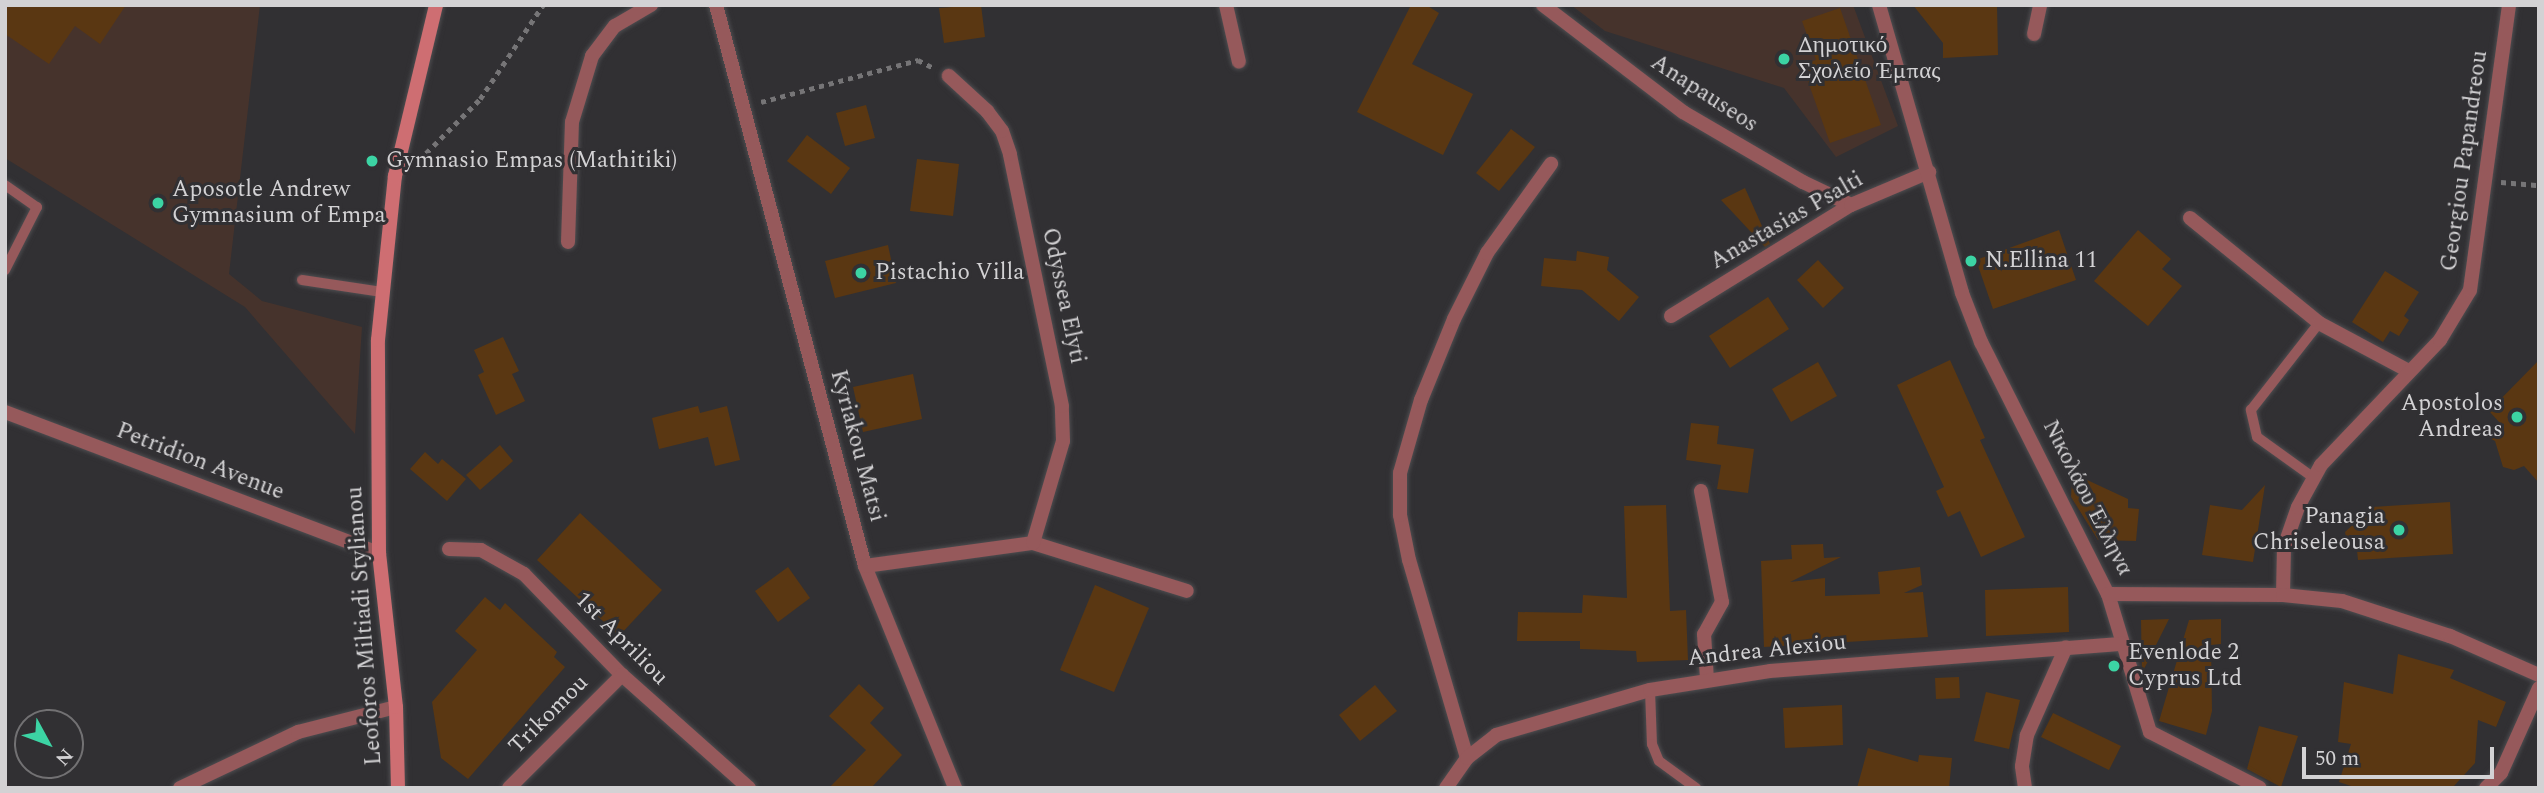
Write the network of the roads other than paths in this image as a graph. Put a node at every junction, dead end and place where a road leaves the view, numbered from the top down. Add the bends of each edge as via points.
1 (436, 5) edge
2 (651, 5) edge
3 (716, 5) edge
4 (1226, 5) edge
5 (1543, 5) edge
6 (1879, 5) edge
7 (2040, 5) edge
8 (2509, 5) edge
9 (2034, 34) dead end
10 (1239, 62) dead end
11 (949, 76) road end
12 (1551, 164) dead end
13 (1929, 172) junction
14 (5, 185) edge
15 (1851, 205) junction
16 (2190, 218) dead end
17 (568, 242) dead end
18 (5, 270) edge
19 (302, 280) dead end
20 (382, 292) junction
21 (1671, 316) dead end
22 (2319, 323) junction
23 (2409, 371) junction
24 (5, 412) edge
25 (2314, 478) junction
26 (1701, 491) dead end
27 (1033, 543) junction
28 (449, 549) dead end
29 (379, 553) junction
30 (865, 566) junction
31 (1187, 591) dead end
32 (2108, 594) junction
33 (2283, 595) junction
34 (2123, 644) junction
35 (2066, 647) junction
36 (622, 675) junction
37 (2539, 675) edge
38 (1707, 678) junction
39 (2539, 688) edge
40 (1650, 690) junction
41 (396, 707) junction
42 (1467, 758) junction
43 (180, 788) edge
44 (398, 788) edge
45 (509, 788) edge
46 (749, 788) edge
47 (955, 788) edge
48 (1446, 788) edge
49 (1696, 788) edge
50 (2025, 788) edge
51 (2260, 788) edge
52 (2486, 788) edge

1 - 20 main road, Leoforos Miltiadi Stylianou via 395,176
2 - 17 street via 615,26 592,56 572,122
3 - 30 street, Kyriakou Matsi
4 - 10 street
5 - 15 street, Anapauseos via 1683,113
6 - 13 street, Νικολάου Έλληνα
7 - 9 street
8 - 23 street, Georgiou Papandreou via 2470,290 2440,340
11 - 27 street, Odyssea Elyti via 1002,131 1062,406 1063,441
12 - 42 street via 1487,253 1454,319 1421,400 1399,473 1400,515 1409,560
13 - 15 street, Anastasias Psalti
13 - 32 street, Νικολάου Έλληνα via 1946,247 1981,342
14 - 18 lane via 37,207
15 - 21 street, Anastasias Psalti
16 - 22 street
19 - 20 lane
20 - 29 main road, Leoforos Miltiadi Stylianou
22 - 23 street
22 - 25 lane via 2251,410 2257,438
23 - 25 street, Georgiou Papandreou
24 - 29 street, Petridion Avenue
25 - 33 street, Georgiou Papandreou via 2284,548
26 - 38 street via 1722,602 1704,634
27 - 30 street
27 - 31 street
28 - 36 street, 1st Apriliou via 481,550 524,574
29 - 41 main road, Leoforos Miltiadi Stylianou
30 - 47 street, Kyriakou Matsi
32 - 33 street, Νικολάου Έλληνα
32 - 34 street
33 - 37 street, Νικολάου Έλληνα via 2342,601 2394,617
34 - 35 street, Andrea Alexiou
34 - 51 street via 2150,732
35 - 38 street, Andrea Alexiou
35 - 50 street via 2027,735 2022,766
36 - 45 street, Trikomou
36 - 46 street, 1st Apriliou
38 - 40 street, Andrea Alexiou
39 - 52 street via 2501,774
40 - 42 street, Andrea Alexiou via 1496,736
40 - 49 lane via 1653,744 1659,761
41 - 43 street via 298,732
41 - 44 main road, Leoforos Miltiadi Stylianou
42 - 48 street, Andrea Alexiou

